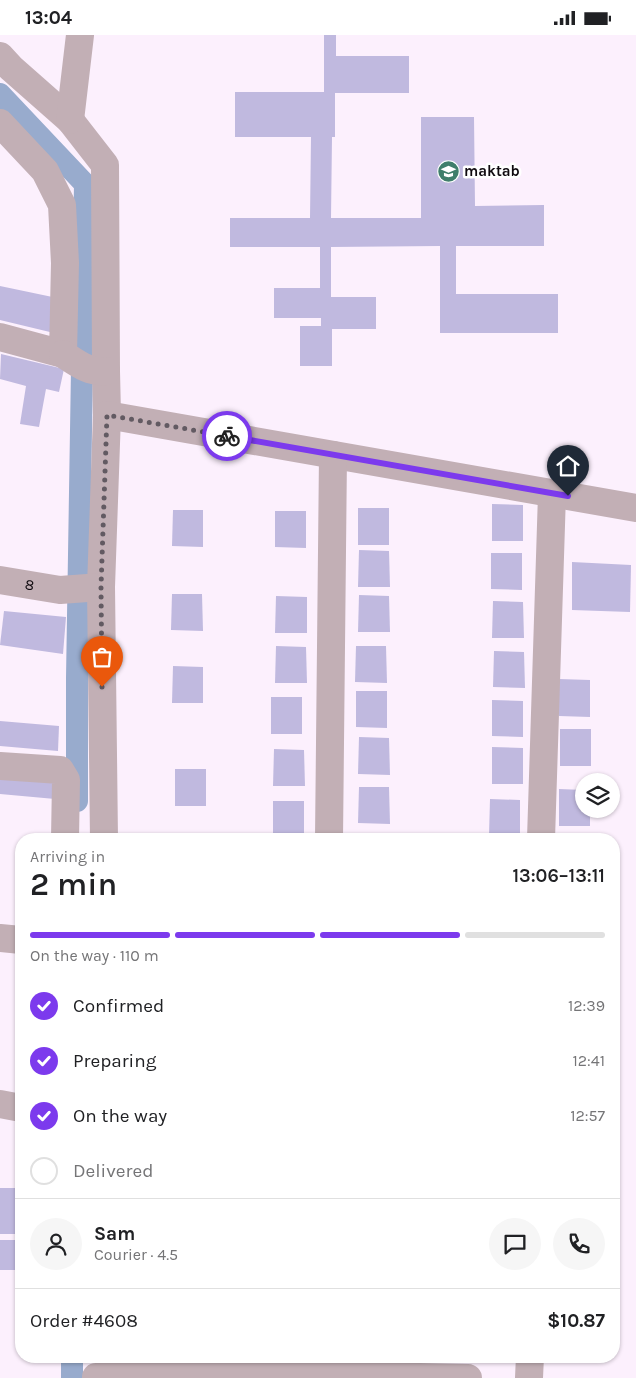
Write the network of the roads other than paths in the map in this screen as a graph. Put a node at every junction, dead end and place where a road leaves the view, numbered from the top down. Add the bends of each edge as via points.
1 (80, 35) edge
2 (0, 56) edge
3 (70, 120) junction
4 (0, 123) edge
5 (0, 337) edge
6 (63, 354) junction
7 (102, 371) junction
8 (107, 415) junction
9 (333, 455) junction
10 (552, 493) junction
11 (636, 508) edge
12 (0, 581) edge
13 (101, 587) junction
14 (0, 766) edge
15 (65, 833) edge
16 (104, 833) edge
17 (329, 833) edge
18 (541, 833) edge
19 (0, 938) edge
20 (15, 939) edge
21 (0, 1104) edge
22 (15, 1107) edge
23 (530, 1363) edge
24 (325, 1365) edge
25 (96, 1370) edge
26 (468, 1378) edge
27 (529, 1378) edge

1 - 3 street
2 - 3 street
3 - 7 street via 105,165
4 - 6 street via 45,171 62,205
5 - 6 street
6 - 7 street via 83,367
7 - 8 street
8 - 9 street
8 - 13 street
9 - 10 street
9 - 17 street
10 - 11 street
10 - 18 street
12 - 13 street, 8 via 60,590
13 - 16 street
14 - 15 street via 60,770 66,780
19 - 20 street
21 - 22 street
23 - 27 street
24 - 25 street
24 - 26 street

